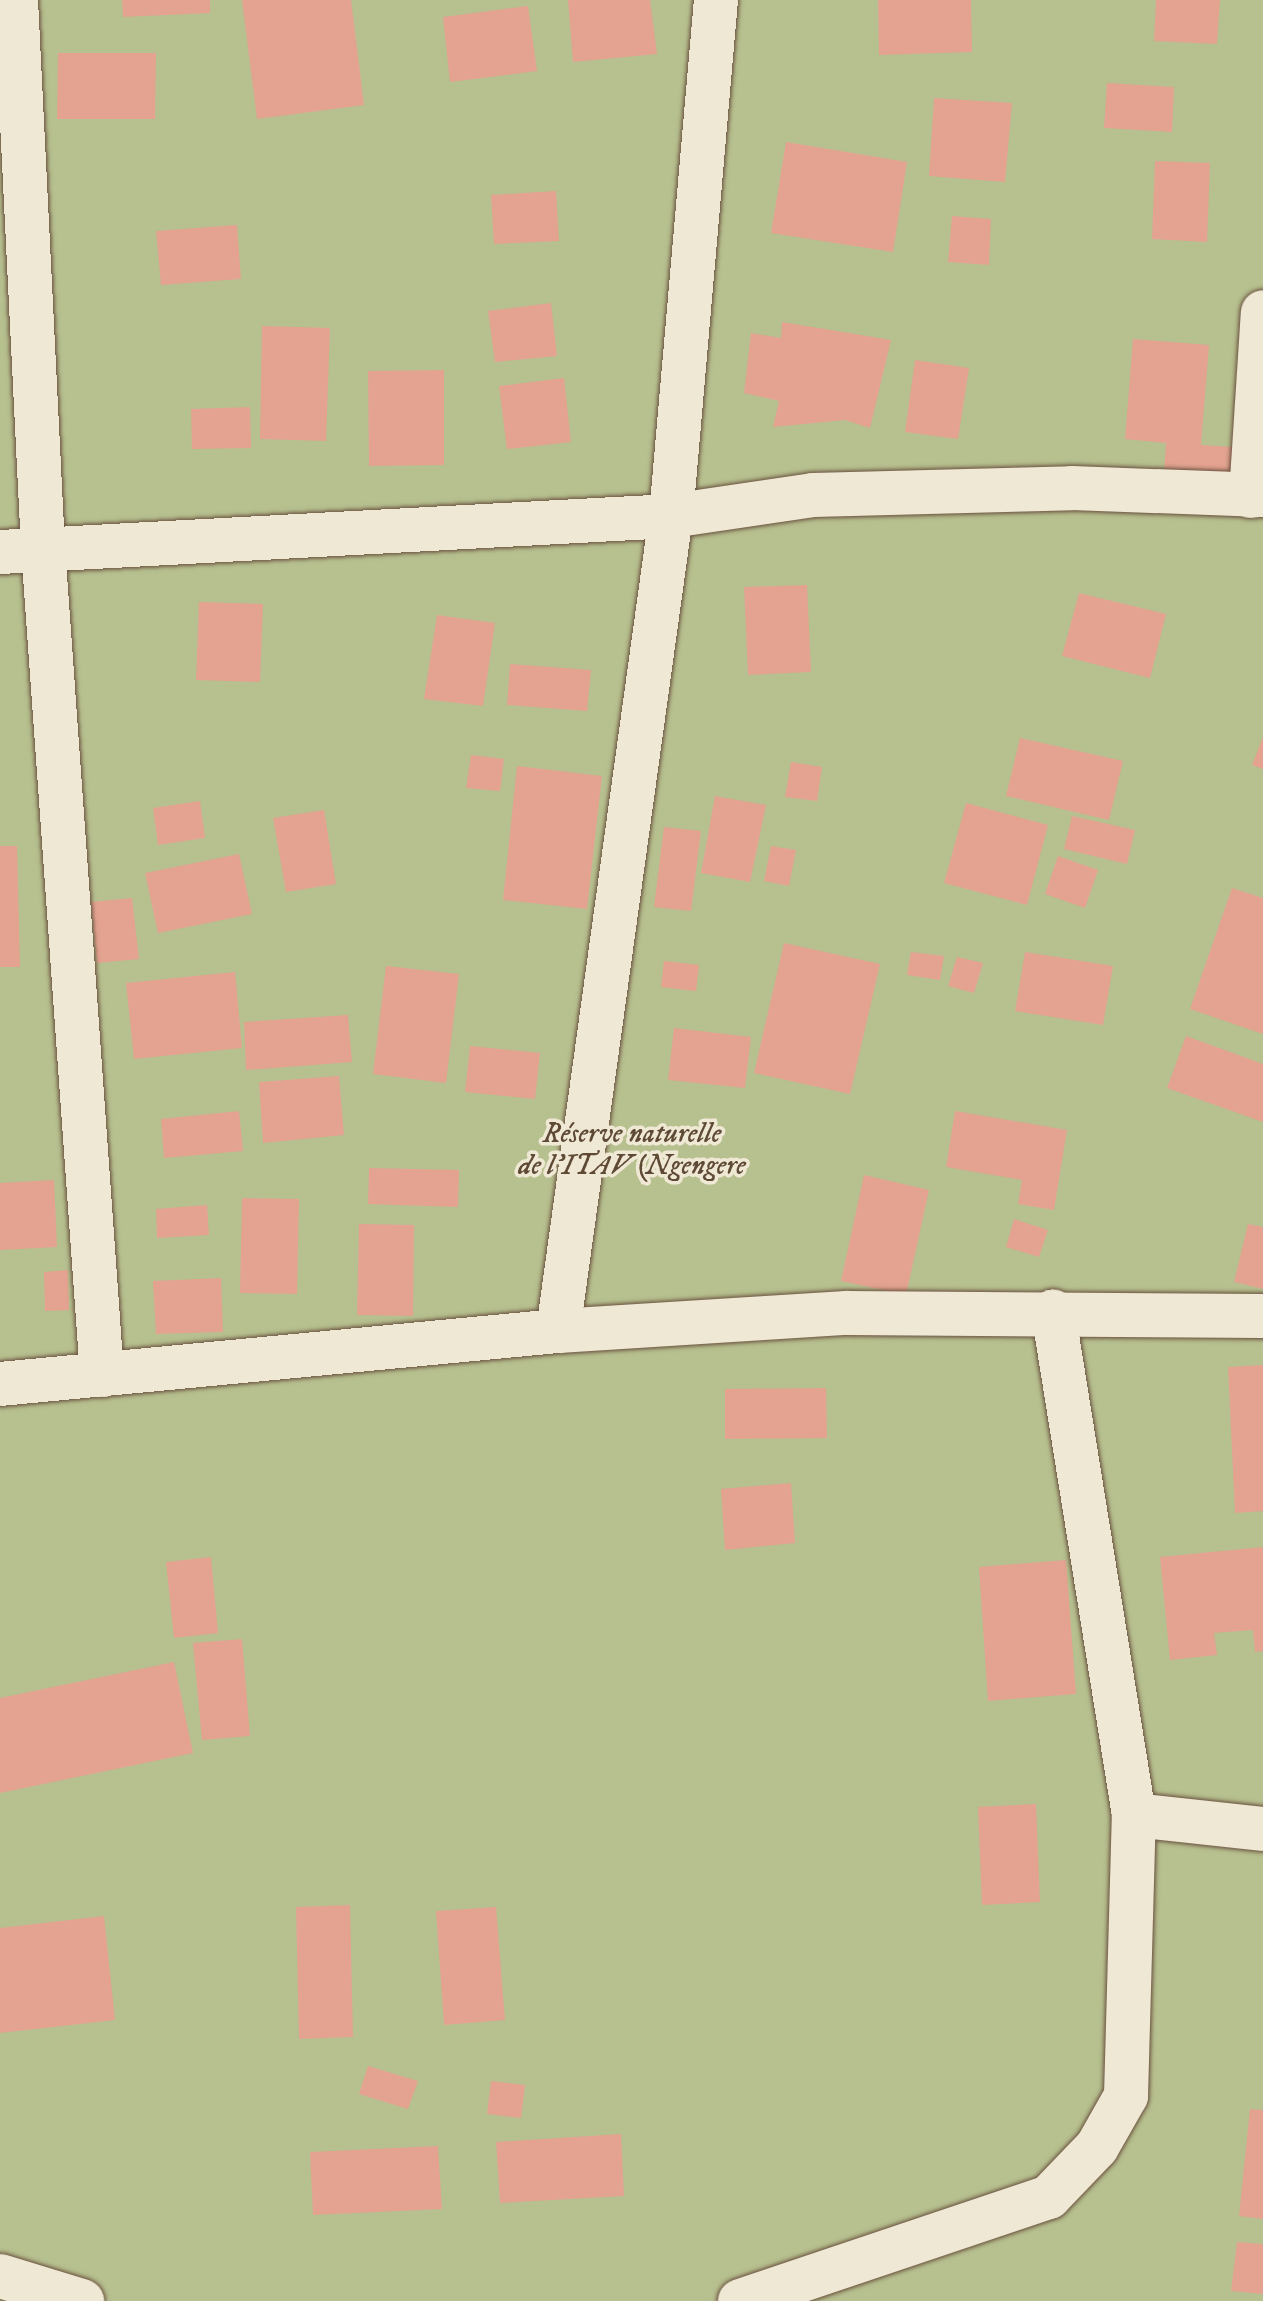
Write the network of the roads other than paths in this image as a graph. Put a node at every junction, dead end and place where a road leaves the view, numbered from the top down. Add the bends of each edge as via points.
1 (16, 0) edge
2 (716, 0) edge
3 (1263, 312) edge
4 (1257, 495) edge
5 (671, 516) junction
6 (43, 548) junction
7 (0, 552) edge
8 (1053, 1311) junction
9 (1263, 1316) edge
10 (558, 1331) junction
11 (102, 1375) junction
12 (0, 1384) edge
13 (1134, 1815) junction
14 (1263, 1829) edge
15 (0, 2276) edge
16 (82, 2301) edge
17 (740, 2301) edge

1 - 6 street
2 - 5 street
3 - 4 street
4 - 5 street via 1072,488 828,494
5 - 6 street
5 - 10 street
6 - 7 street
6 - 11 street
8 - 9 street
8 - 10 street via 846,1313
8 - 13 street
10 - 11 street
11 - 12 street
13 - 14 street
13 - 17 street via 1126,2096 1097,2147 1049,2197
15 - 16 street

